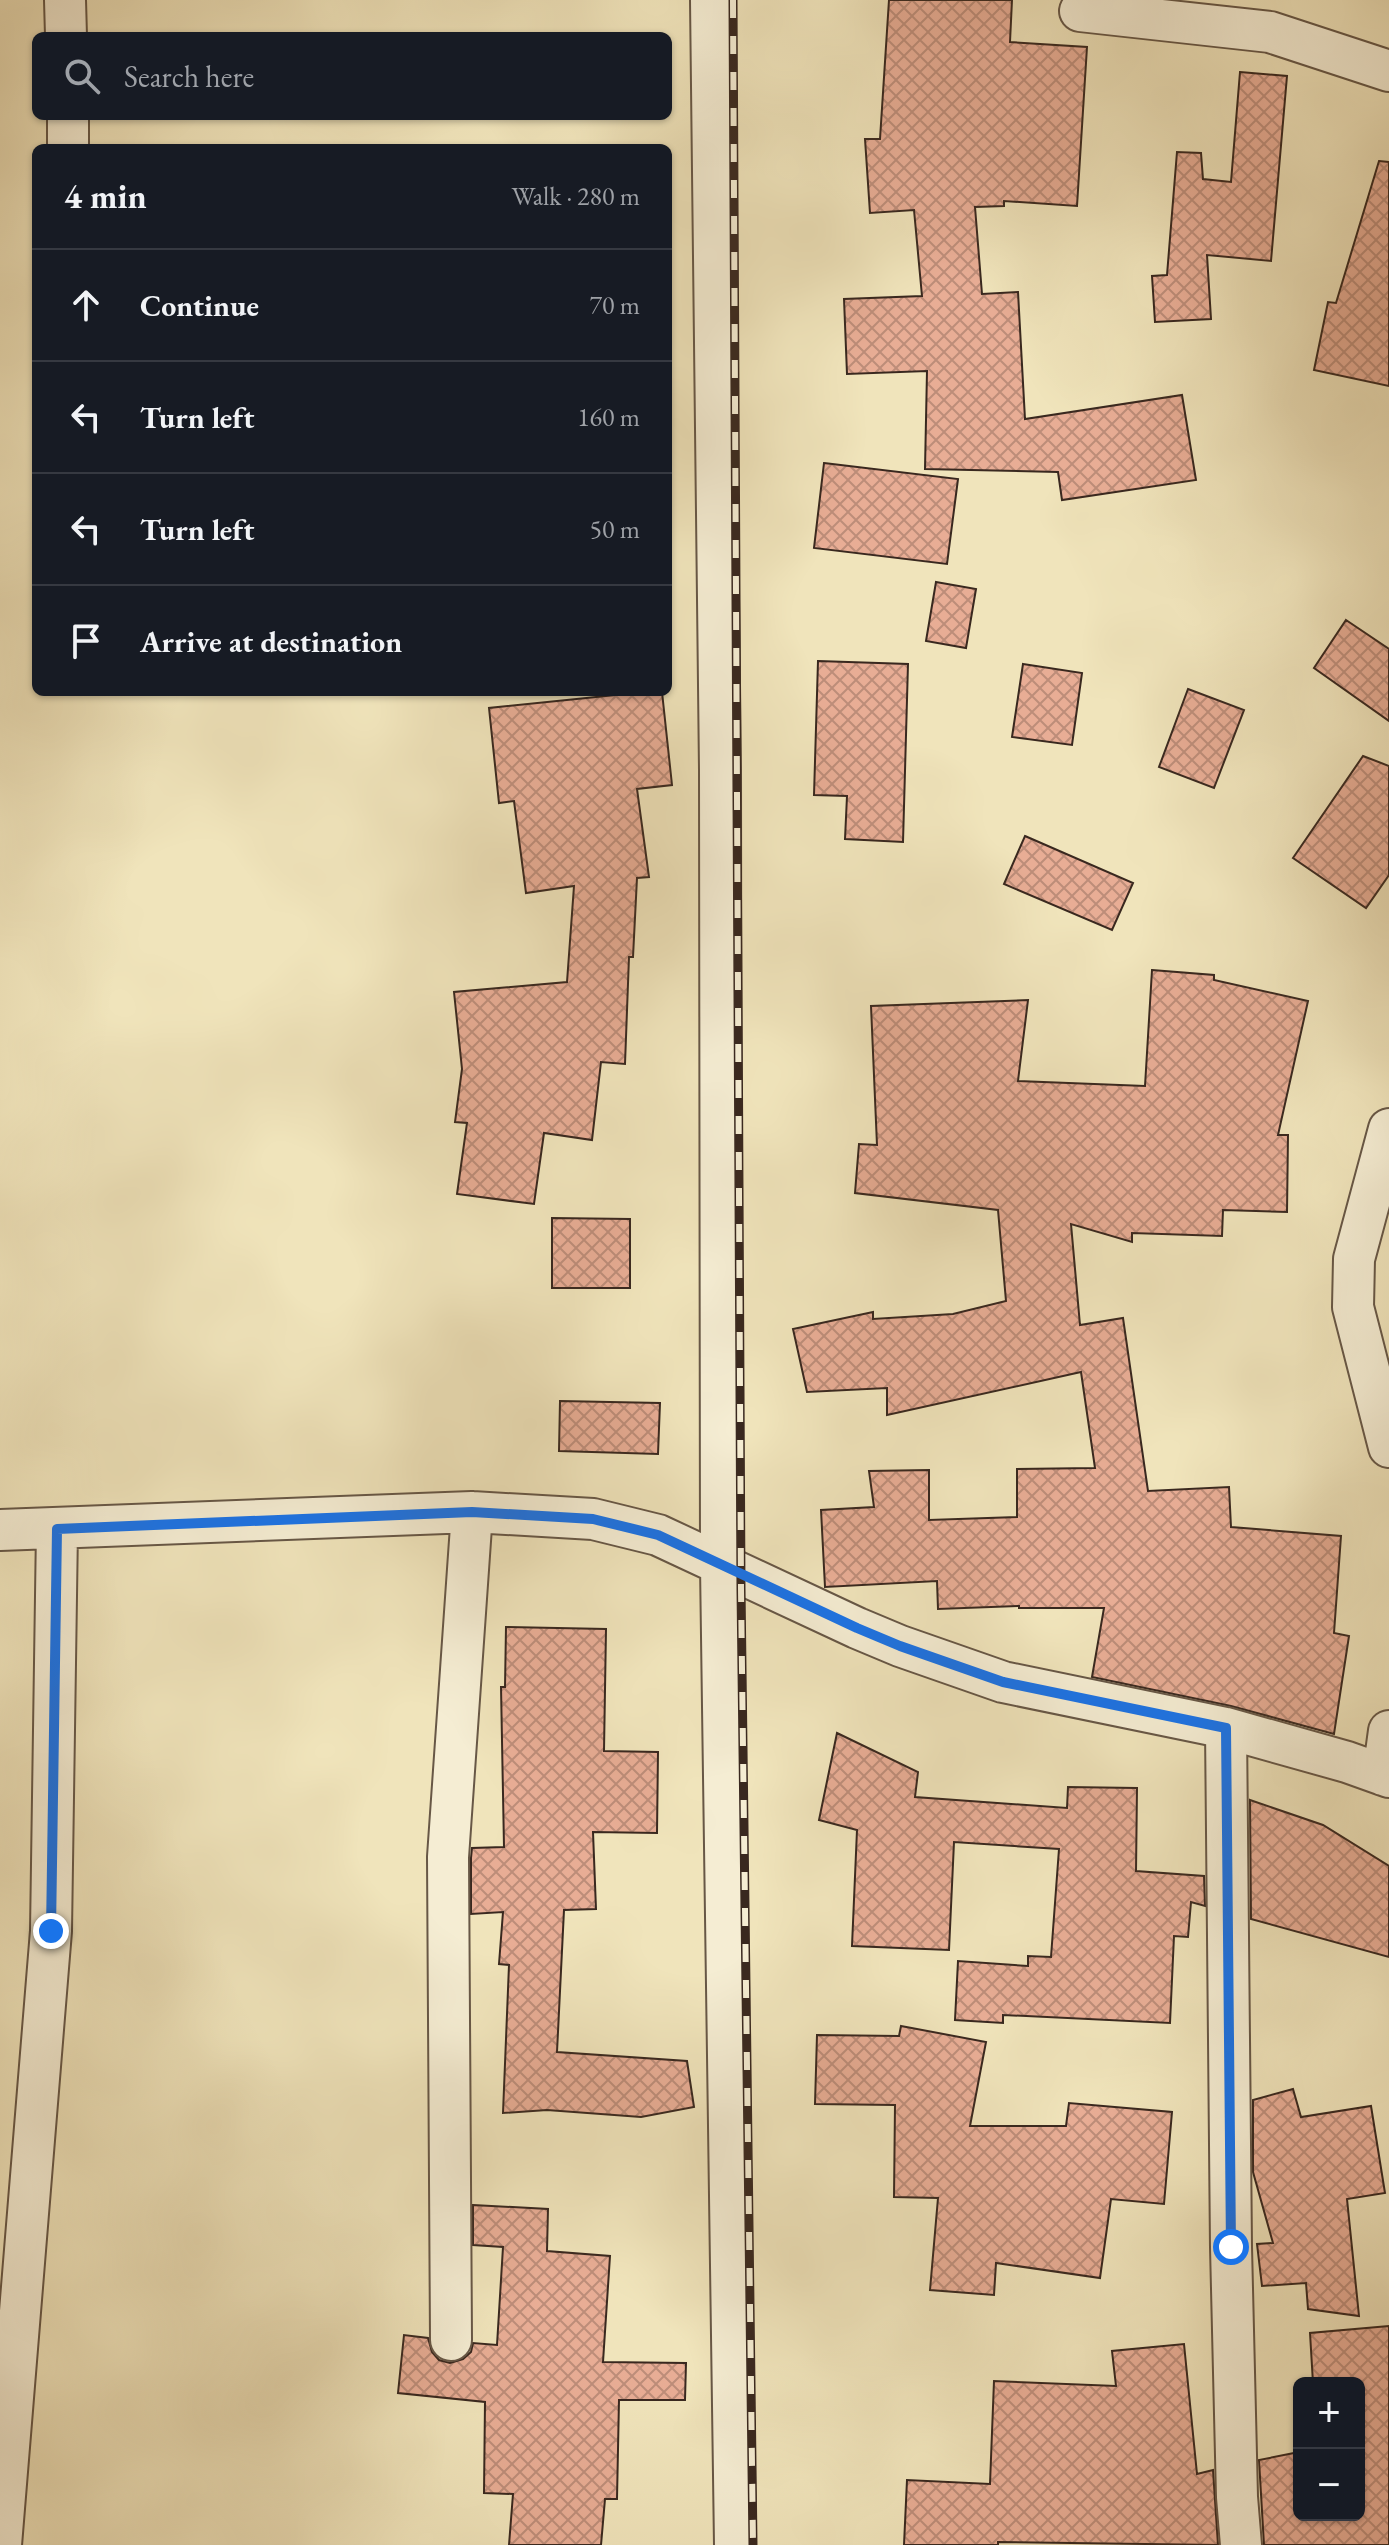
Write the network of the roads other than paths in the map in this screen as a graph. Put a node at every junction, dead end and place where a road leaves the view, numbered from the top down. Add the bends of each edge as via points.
1 (65, 0) edge
2 (711, 0) edge
3 (1080, 11) dead end
4 (66, 32) edge
5 (1389, 71) edge
6 (68, 120) edge
7 (68, 144) edge
8 (1389, 1129) edge
9 (1389, 1447) edge
10 (472, 1512) junction
11 (57, 1529) junction
12 (0, 1530) edge
13 (721, 1566) junction
14 (1226, 1728) junction
15 (1389, 1731) edge
16 (1386, 1776) edge
17 (451, 2340) dead end
18 (1, 2545) edge
19 (735, 2545) edge
20 (1241, 2545) edge

1 - 4 street
2 - 13 street via 720,770
3 - 5 street via 1270,32
6 - 7 street
8 - 9 street via 1354,1259 1353,1307
10 - 11 street
10 - 13 street via 593,1519 658,1535
10 - 17 street via 448,1857
11 - 12 street
11 - 18 street via 51,1931
13 - 14 street via 900,1646 1003,1682
13 - 19 street
14 - 16 street
14 - 20 street via 1231,2247
15 - 16 street

